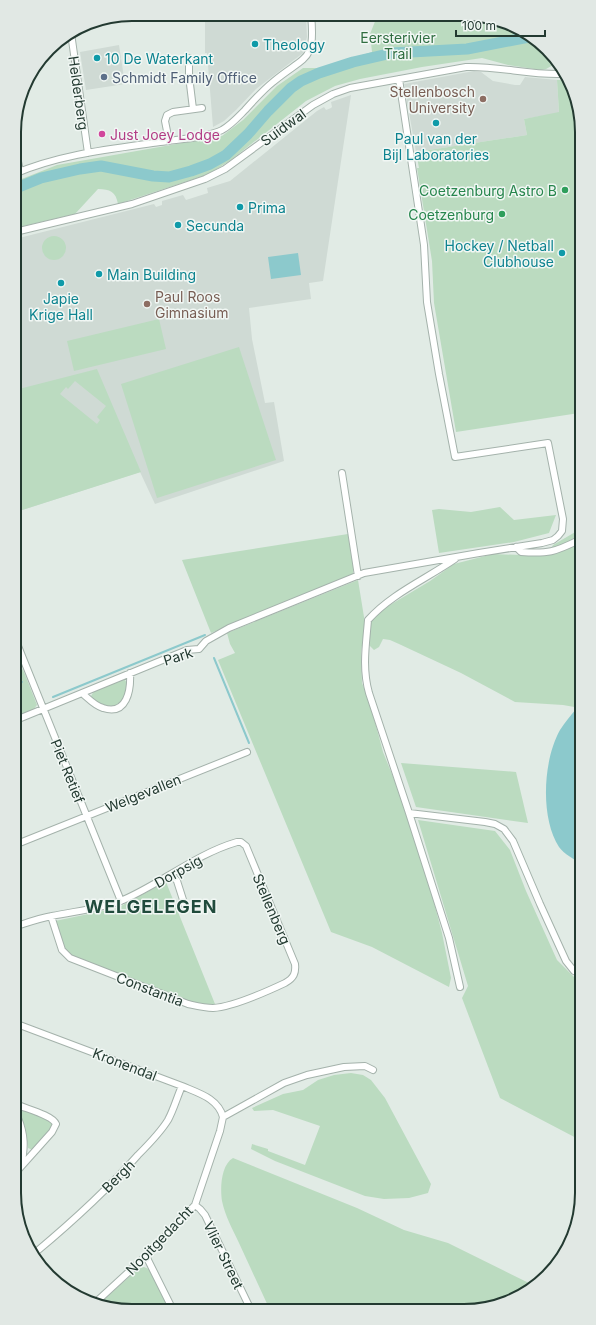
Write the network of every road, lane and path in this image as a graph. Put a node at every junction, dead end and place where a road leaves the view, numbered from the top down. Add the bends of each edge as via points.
1 (312, 21) edge
2 (72, 39) edge
3 (189, 58) dead end
4 (559, 74) edge
5 (399, 79) junction
6 (202, 108) dead end
7 (193, 109) junction
8 (169, 141) junction
9 (88, 153) junction
10 (21, 172) edge
11 (21, 231) edge
12 (342, 473) dead end
13 (575, 542) edge
14 (516, 546) junction
15 (458, 557) junction
16 (358, 576) junction
17 (21, 662) edge
18 (130, 673) junction
19 (82, 694) junction
20 (43, 709) junction
21 (21, 718) edge
22 (247, 752) dead end
23 (409, 813) junction
24 (86, 816) junction
25 (21, 842) edge
26 (223, 847) joint
27 (171, 874) junction
28 (121, 901) junction
29 (185, 906) dead end
30 (51, 916) junction
31 (21, 925) edge
32 (575, 970) edge
33 (276, 987) joint
34 (460, 987) dead end
35 (21, 1026) edge
36 (373, 1070) dead end
37 (182, 1086) junction
38 (21, 1106) edge
39 (223, 1117) junction
40 (21, 1126) edge
41 (21, 1162) edge
42 (21, 1166) edge
43 (195, 1205) junction
44 (37, 1251) edge
45 (146, 1256) junction
46 (99, 1299) edge
47 (170, 1304) edge
48 (248, 1304) edge

1 - 8 street via 313,40 310,52 304,60 268,86 226,128 214,133
2 - 9 street, Helderberg
3 - 7 street
4 - 5 street, Suidwal via 466,67
5 - 11 street, Suidwal via 350,88 325,98 225,169 205,179 132,204
5 - 14 street, Park via 424,245 427,302 455,457 548,443 563,519 562,531 553,540
6 - 7 street
7 - 8 street via 173,112 167,116 165,121
8 - 9 street
9 - 10 street via 57,159
12 - 16 street
13 - 14 street via 544,553 521,552
14 - 15 street, Park
15 - 16 street, Park
15 - 23 street via 401,594 368,620 365,678
16 - 18 street, Park via 229,628 206,641 199,649 187,650
17 - 20 street, Piet Retief
18 - 19 street, Park
18 - 19 street via 128,696 118,708 103,708
19 - 20 street, Park
20 - 21 street, Park
20 - 24 street, Piet Retief
22 - 24 street, Welgevallen
23 - 32 street via 485,822 504,829 513,841 566,961
23 - 34 street via 449,938
24 - 25 street, Welgevallen
24 - 28 street, Piet Retief
26 - 27 street, Dorpsig
26 - 33 street, Stellenberg via 237,842 246,846 293,958 296,970 293,978
27 - 28 street, Dorpsig
27 - 29 street via 177,881
28 - 30 street, Dorpsig
30 - 31 street, Dorpsig
30 - 33 street, Constantia via 62,950 70,958 188,1004 221,1007
35 - 37 street, Kronendal
36 - 39 street via 364,1066 344,1067 307,1075 284,1084
37 - 39 street, Kronendal via 215,1102
37 - 44 street, Bergh via 170,1116 157,1135 64,1229
38 - 42 street via 51,1118 56,1124 52,1132
39 - 43 street, Nooitgedacht
40 - 41 street via 24,1153
43 - 45 street, Nooitgedacht
43 - 48 street, Vlier Street via 205,1215
45 - 46 street, Nooitgedacht
45 - 47 street

